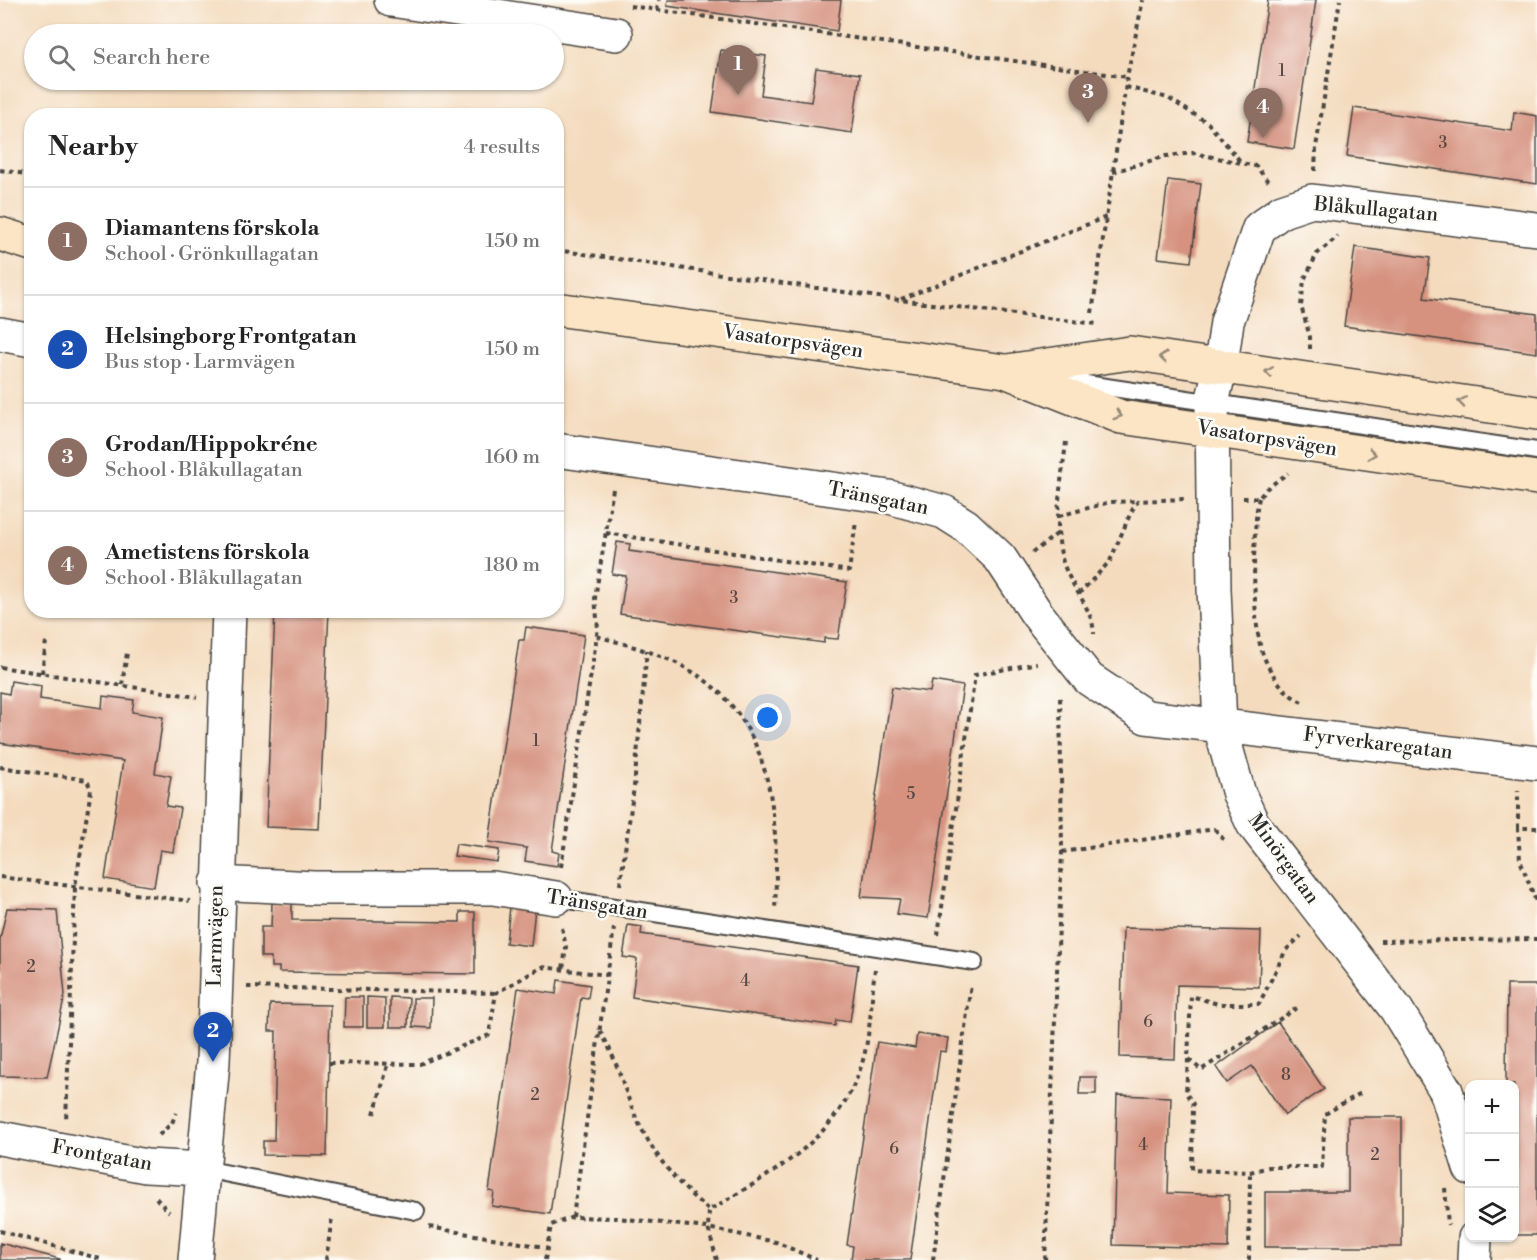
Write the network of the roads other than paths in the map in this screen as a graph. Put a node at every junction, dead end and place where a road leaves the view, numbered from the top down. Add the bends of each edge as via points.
1 (391, 0) edge
2 (619, 19) road end
3 (0, 219) edge
4 (24, 220) edge
5 (0, 225) edge
6 (24, 229) edge
7 (1537, 229) edge
8 (0, 234) edge
9 (24, 242) edge
10 (564, 301) edge
11 (564, 310) edge
12 (616, 317) junction
13 (0, 334) edge
14 (24, 338) edge
15 (1221, 364) junction
16 (1005, 371) junction
17 (1537, 413) edge
18 (1211, 416) junction
19 (564, 451) edge
20 (1537, 451) edge
21 (1537, 478) edge
22 (228, 618) edge
23 (1220, 726) junction
24 (1537, 763) edge
25 (202, 898) junction
26 (556, 898) joint
27 (974, 962) road end
28 (0, 1138) edge
29 (204, 1169) junction
30 (1457, 1176) edge
31 (416, 1211) dead end
32 (1461, 1237) edge
33 (195, 1260) edge
34 (1474, 1260) edge

1 - 2 street
3 - 4 main road
5 - 6 lane
7 - 15 street, Blåkullagatan via 1302,205 1270,218 1259,228 1227,322
8 - 9 main road
10 - 12 main road, Vasatorpsvägen
11 - 12 main road, Vasatorpsvägen
12 - 16 main road, Vasatorpsvägen
13 - 14 street
15 -> 16 main road, Vasatorpsvägen via 1130,353
17 -> 15 main road, Vasatorpsvägen
15 - 18 street, Blåkullagatan
16 - 18 main road, Vasatorpsvägen via 1121,417
18 - 20 lane
18 -> 21 main road, Vasatorpsvägen
18 - 23 street, Minörgatan
19 - 23 street, Tränsgatan via 861,493 944,512 966,526 1000,558 1078,668 1107,693 1146,717
22 - 25 street, Larmvägen
23 - 24 street, Fyrverkaregatan
23 - 30 street, Minörgatan via 1239,794 1253,824 1396,1009 1446,1091
25 - 26 street, Tränsgatan via 314,888 493,888
25 - 29 street, Larmvägen via 213,1062
26 - 27 lane, Tränsgatan
28 - 29 street, Frontgatan via 146,1166
29 - 31 lane
29 - 33 street, Larmvägen
32 - 34 street

